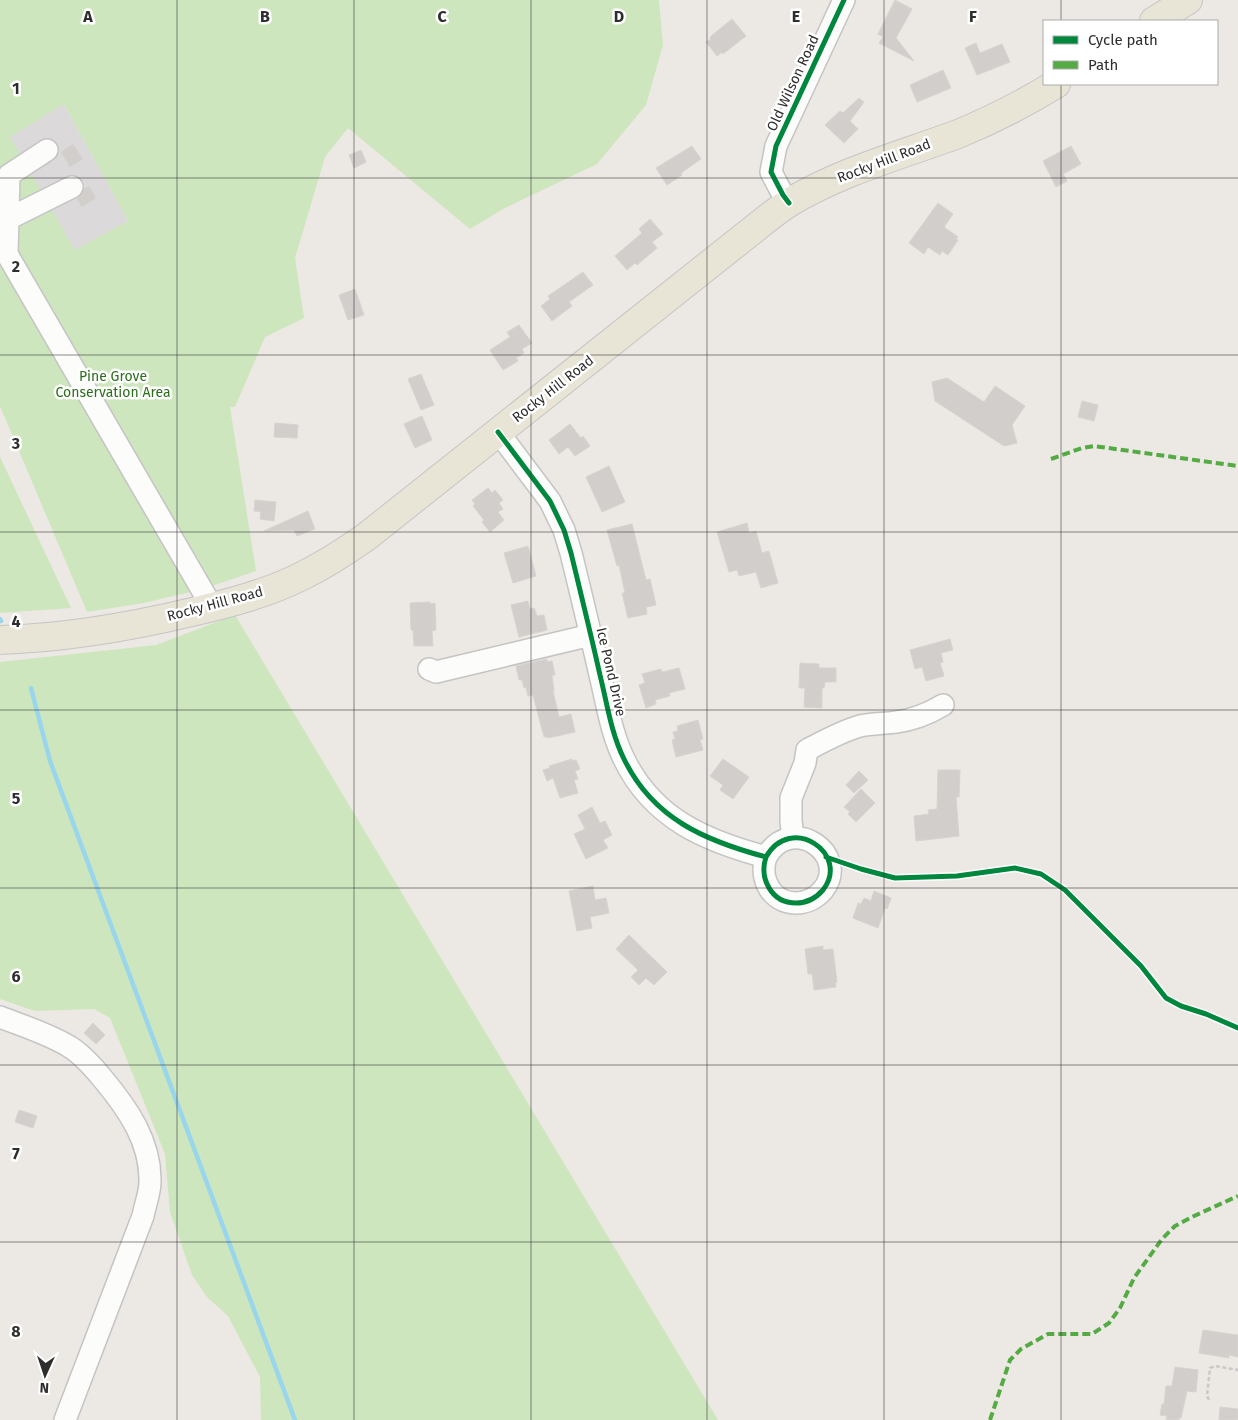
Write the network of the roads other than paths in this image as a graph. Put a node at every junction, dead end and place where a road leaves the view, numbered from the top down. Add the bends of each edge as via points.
1 (1188, 0) edge
2 (839, 2) edge
3 (1156, 20) edge
4 (1054, 85) edge
5 (47, 150) dead end
6 (72, 188) dead end
7 (789, 203) junction
8 (8, 219) junction
9 (498, 432) junction
10 (212, 607) junction
11 (591, 635) junction
12 (0, 640) edge
13 (429, 669) dead end
14 (943, 705) dead end
15 (793, 838) junction
16 (766, 857) junction
17 (0, 1017) edge
18 (66, 1420) edge

1 - 3 main road
2 - 7 street, Old Wilson Road via 776,146 771,172
4 - 7 main road, Rocky Hill Road via 983,123 856,170
5 - 8 street via 9,175
6 - 8 street
7 - 9 main road, Rocky Hill Road
8 - 10 street via 7,254
9 - 10 main road, Rocky Hill Road via 366,537 324,564 260,594
9 - 11 street, Ice Pond Drive via 550,501 564,530
10 - 12 main road, Rocky Hill Road via 103,630
11 - 13 street via 436,672
11 - 16 street, Ice Pond Drive via 618,745 648,795 669,815 698,834
14 - 15 street via 915,718 845,731 807,750 791,798
15 - 16 street via 777,844
15 - 16 street via 813,842 826,857 829,878 817,896 797,903 786,902 776,896 765,878
17 - 18 street via 56,1039 93,1067 121,1101 140,1133 147,1154 150,1183 143,1216

